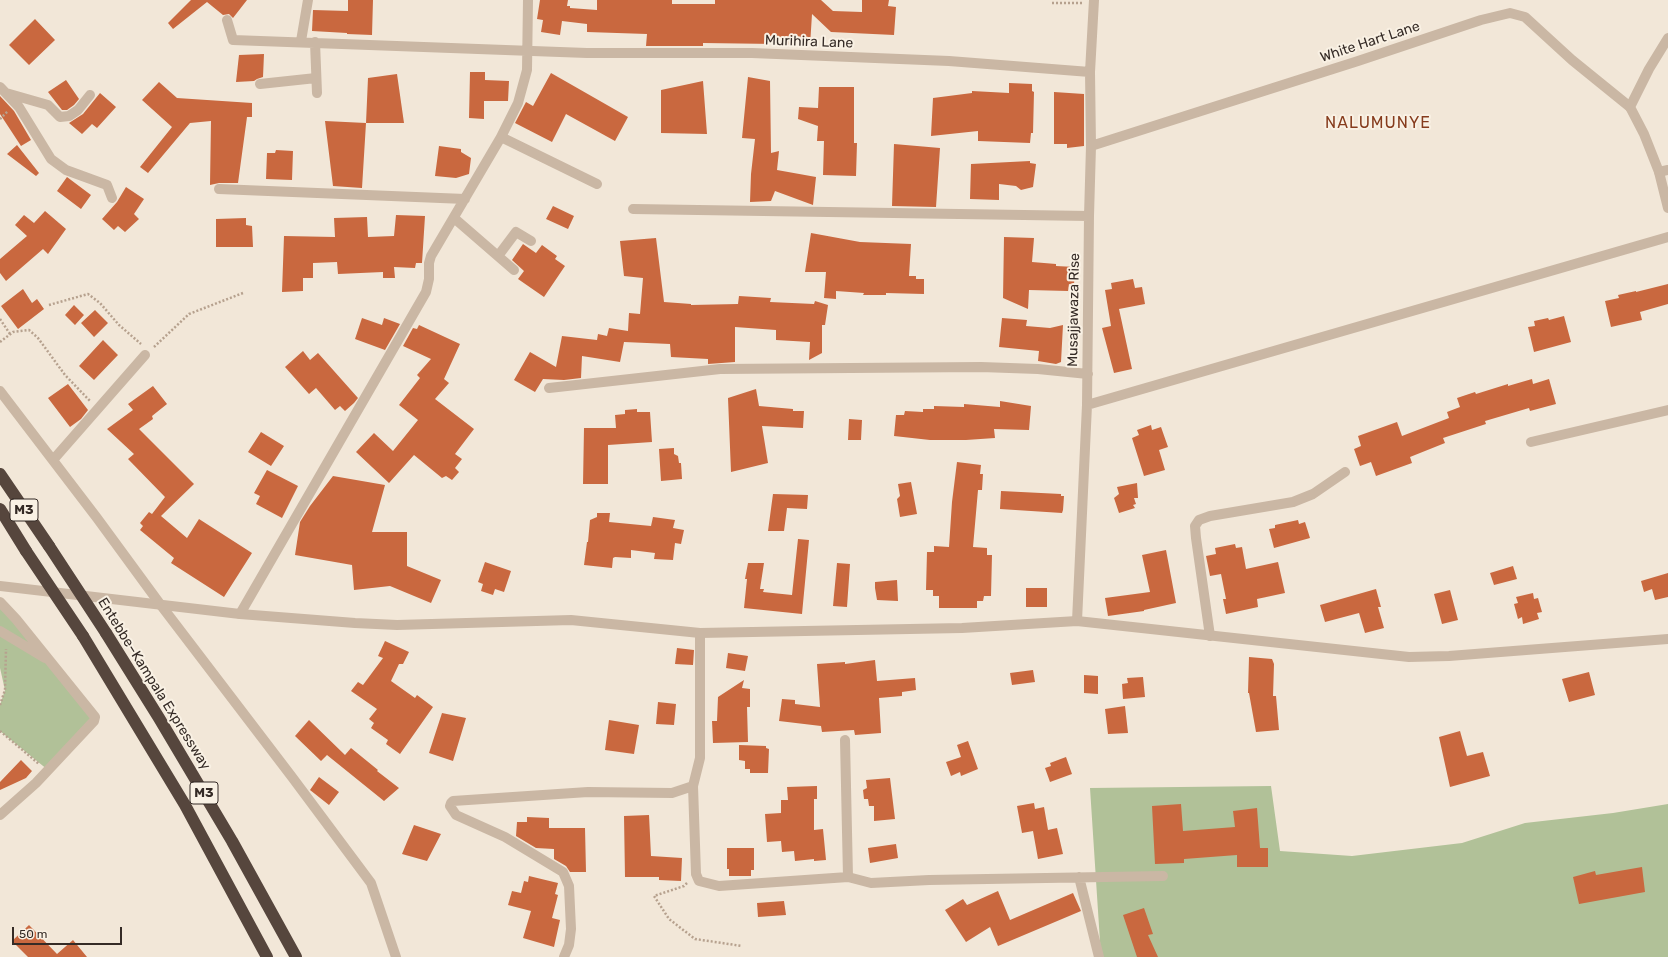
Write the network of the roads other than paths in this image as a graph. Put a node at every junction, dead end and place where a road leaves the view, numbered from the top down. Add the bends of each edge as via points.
1 (308, 0) edge
2 (528, 0) edge
3 (1094, 2) edge
4 (227, 20) dead end
5 (1668, 38) edge
6 (301, 41) junction
7 (315, 42) junction
8 (528, 50) junction
9 (1090, 72) junction
10 (316, 78) junction
11 (260, 84) dead end
12 (3, 90) edge
13 (317, 93) dead end
14 (90, 95) dead end
15 (1630, 107) junction
16 (501, 137) junction
17 (1092, 146) junction
18 (1664, 171) edge
19 (598, 184) dead end
20 (219, 189) dead end
21 (112, 198) dead end
22 (465, 199) junction
23 (1668, 208) edge
24 (633, 209) dead end
25 (1089, 216) junction
26 (454, 218) junction
27 (1668, 237) edge
28 (531, 241) dead end
29 (498, 256) junction
30 (514, 270) dead end
31 (147, 353) road end
32 (1088, 374) junction
33 (549, 388) dead end
34 (0, 391) edge
35 (1088, 405) junction
36 (1668, 410) edge
37 (1531, 442) dead end
38 (53, 460) junction
39 (1345, 472) dead end
40 (0, 474) edge
41 (0, 509) edge
42 (0, 586) edge
43 (0, 602) edge
44 (160, 604) junction
45 (240, 614) junction
46 (1077, 621) junction
47 (700, 633) junction
48 (3, 634) edge
49 (1210, 636) junction
50 (1668, 639) edge
51 (50, 662) junction
52 (845, 740) dead end
53 (694, 786) junction
54 (0, 815) edge
55 (1163, 876) dead end
56 (848, 877) junction
57 (1079, 877) junction
58 (267, 957) edge
59 (296, 957) edge
60 (396, 957) edge
61 (564, 957) edge
62 (1099, 957) edge

1 - 6 street
2 - 8 street
3 - 9 street, Musajjawaza Rise
4 - 6 street, Murihira Lane via 233,40
5 - 15 street
6 - 7 street, Murihira Lane
7 - 8 street, Murihira Lane
7 - 10 street
8 - 9 street, Murihira Lane via 587,53 767,54 948,61
8 - 16 street via 518,103
9 - 17 street, Musajjawaza Rise
10 - 11 street
10 - 13 street
12 - 14 street via 48,105 60,117 69,116 78,110
12 - 21 street via 19,107 51,159 66,170 107,185
15 - 17 street, White Hart Lane via 1572,60 1525,16 1510,13 1481,20
15 - 18 street
16 - 19 street
16 - 22 street
17 - 25 street, Musajjawaza Rise
18 - 23 street
20 - 22 street
22 - 26 street
24 - 25 street
25 - 32 street, Musajjawaza Rise
26 - 29 street
26 - 45 street via 429,263 426,292
27 - 35 street
28 - 29 street via 516,232
29 - 30 street
31 - 38 street
32 - 33 street via 981,367 720,369
32 - 35 street, Musajjawaza Rise
34 - 38 street
35 - 46 street, Musajjawaza Rise
36 - 37 street
38 - 44 street
39 - 49 street via 1313,494 1293,502 1199,520 1195,526 1196,538
40 - 59 highway, Entebbe–Kampala Expressway / M3, bridge via 106,633 159,718 232,841
41 - 58 highway, M3, bridge via 83,636 185,805
42 - 44 street
43 - 51 street
44 - 45 street
44 - 60 street via 371,883
45 - 47 street via 355,624 571,620
46 - 47 street via 962,628
46 - 49 street
47 - 53 street via 700,758
48 - 51 street
49 - 50 street via 1409,657 1457,656
51 - 54 street via 95,717 94,721 36,783
52 - 56 street
53 - 56 street via 696,874 699,881 719,886
53 - 61 street via 672,793 588,792 451,803 450,806 456,815 505,837 563,872 569,886 571,928 569,945
55 - 57 street
56 - 57 street via 871,884 929,880
57 - 62 street

